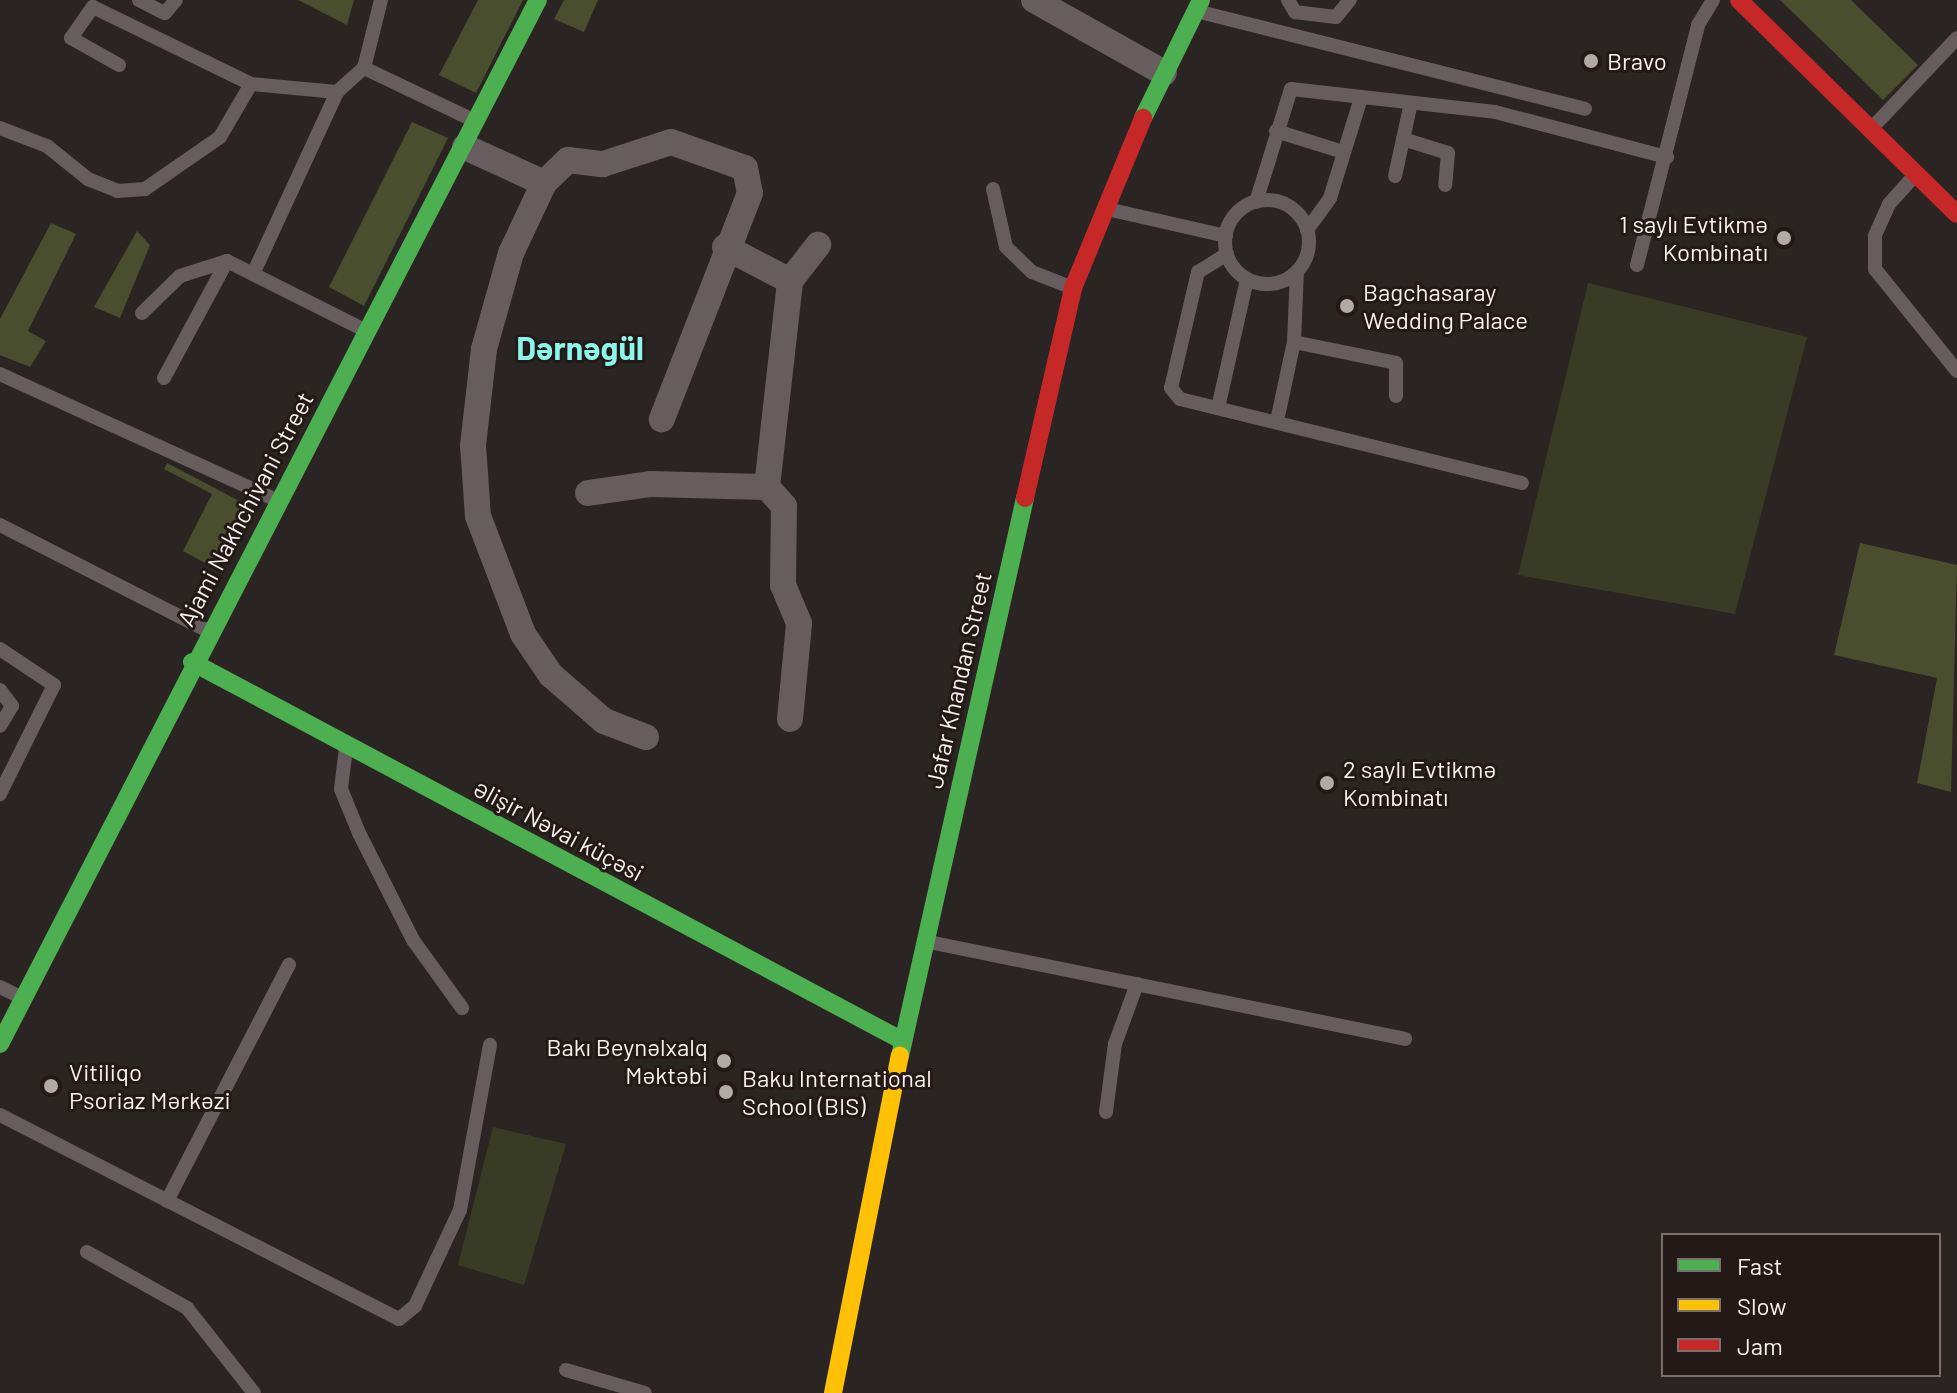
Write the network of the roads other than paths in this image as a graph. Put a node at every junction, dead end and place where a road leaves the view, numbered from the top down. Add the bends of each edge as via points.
1 (139, 0) edge
2 (176, 0) edge
3 (381, 0) edge
4 (538, 0) edge
5 (1288, 0) edge
6 (1350, 0) edge
7 (1713, 0) edge
8 (1739, 0) edge
9 (1047, 3) edge
10 (1199, 5) edge
11 (1957, 38) edge
12 (119, 65) dead end
13 (364, 68) junction
14 (1164, 73) junction
15 (251, 84) junction
16 (337, 92) junction
17 (1360, 101) junction
18 (1410, 107) junction
19 (1585, 109) dead end
20 (477, 122) junction
21 (0, 128) edge
22 (1871, 129) junction
23 (1276, 131) junction
24 (1403, 139) junction
25 (465, 147) junction
26 (1343, 152) junction
27 (1667, 157) junction
28 (1916, 174) junction
29 (1395, 176) dead end
30 (544, 183) junction
31 (1445, 185) dead end
32 (993, 189) dead end
33 (1256, 202) junction
34 (1103, 208) junction
35 (1957, 214) edge
36 (1307, 230) junction
37 (1226, 236) junction
38 (818, 245) dead end
39 (725, 247) junction
40 (1227, 254) junction
41 (227, 261) junction
42 (1637, 265) dead end
43 (1297, 271) junction
44 (253, 274) junction
45 (1247, 279) junction
46 (790, 281) junction
47 (1073, 288) junction
48 (142, 313) dead end
49 (366, 331) junction
50 (1294, 342) junction
51 (1957, 371) edge
52 (0, 374) edge
53 (164, 378) dead end
54 (1396, 396) dead end
55 (1218, 408) junction
56 (662, 419) dead end
57 (1277, 421) junction
58 (1522, 483) dead end
59 (767, 487) junction
60 (588, 493) dead end
61 (276, 500) junction
62 (0, 525) edge
63 (208, 631) junction
64 (0, 649) edge
65 (192, 662) junction
66 (0, 690) edge
67 (790, 719) dead end
68 (0, 726) edge
69 (646, 737) dead end
70 (347, 744) junction
71 (0, 794) edge
72 (924, 941) junction
73 (289, 965) dead end
74 (1137, 984) junction
75 (0, 987) edge
76 (24, 998) junction
77 (462, 1008) dead end
78 (1405, 1039) dead end
79 (903, 1041) junction
80 (0, 1044) edge
81 (490, 1045) dead end
82 (1106, 1112) dead end
83 (0, 1115) edge
84 (167, 1201) junction
85 (87, 1252) dead end
86 (566, 1370) dead end
87 (254, 1393) edge
88 (645, 1393) edge
89 (833, 1393) edge

1 - 2 lane via 165,13
3 - 13 lane
4 - 20 street, Ajami Nakhchivani Street
5 - 6 lane via 1295,12 1336,17
7 - 27 lane via 1698,25
8 - 22 street
9 - 14 street
10 - 14 street, Jafar Khandan Street
10 - 19 lane
11 - 22 lane
12 - 15 lane via 71,38 93,7
13 - 16 lane
13 - 20 lane
14 - 34 street, Jafar Khandan Street
15 - 16 lane
15 - 21 lane via 220,137 145,189 117,191 88,179 47,146
16 - 44 lane
17 - 18 lane
17 - 23 lane via 1291,89
17 - 26 lane
18 - 24 lane
18 - 27 lane via 1495,112
20 - 25 street, Ajami Nakhchivani Street
22 - 28 street
23 - 26 lane
23 - 33 lane
24 - 29 lane
24 - 31 lane via 1448,153
25 - 30 street
25 - 49 street, Ajami Nakhchivani Street
26 - 36 lane via 1330,198
27 - 42 lane
28 - 35 street
28 - 51 lane via 1889,204 1875,236 1875,269
30 - 39 street via 568,160 603,164 671,142 745,168 750,193
30 - 69 street via 511,253 484,349 473,445 478,516 523,634 551,675 604,721
32 - 47 lane via 1006,247 1032,272
33 - 36 lane via 1287,205
33 - 37 lane via 1237,213
34 - 37 lane
34 - 47 street, Jafar Khandan Street
36 - 43 lane
37 - 40 lane
38 - 46 street
39 - 46 street
39 - 56 street
40 - 45 lane
40 - 55 lane via 1198,272 1171,388 1180,399
41 - 44 lane
41 - 48 lane via 180,276
41 - 53 lane
43 - 45 lane via 1279,282
43 - 50 lane
44 - 49 lane
45 - 55 lane
46 - 59 street
47 - 72 street, Jafar Khandan Street
49 - 61 street, Ajami Nakhchivani Street
50 - 54 lane via 1396,363
50 - 57 lane
52 - 61 lane
55 - 57 lane
57 - 58 lane
59 - 60 street via 651,484
59 - 67 street via 784,506 783,585 799,623
61 - 63 street, Ajami Nakhchivani Street
62 - 63 lane
63 - 65 street, Ajami Nakhchivani Street
64 - 71 lane via 54,685
65 - 70 street, Əlişir Nəvai küçəsi
65 - 76 street, Ajami Nakhchivani Street
66 - 68 lane via 12,706
70 - 77 lane via 341,789 347,807 413,940
70 - 79 street, Əlişir Nəvai küçəsi
72 - 74 lane
72 - 79 street, Jafar Khandan Street
73 - 84 lane
74 - 78 lane
74 - 82 lane via 1115,1044
75 - 76 lane
76 - 80 street, Ajami Nakhchivani Street
79 - 89 street, Jafar Khandan Street
81 - 84 lane via 460,1210 407,1316 389,1317
83 - 84 lane
85 - 87 lane via 187,1308
86 - 88 lane

